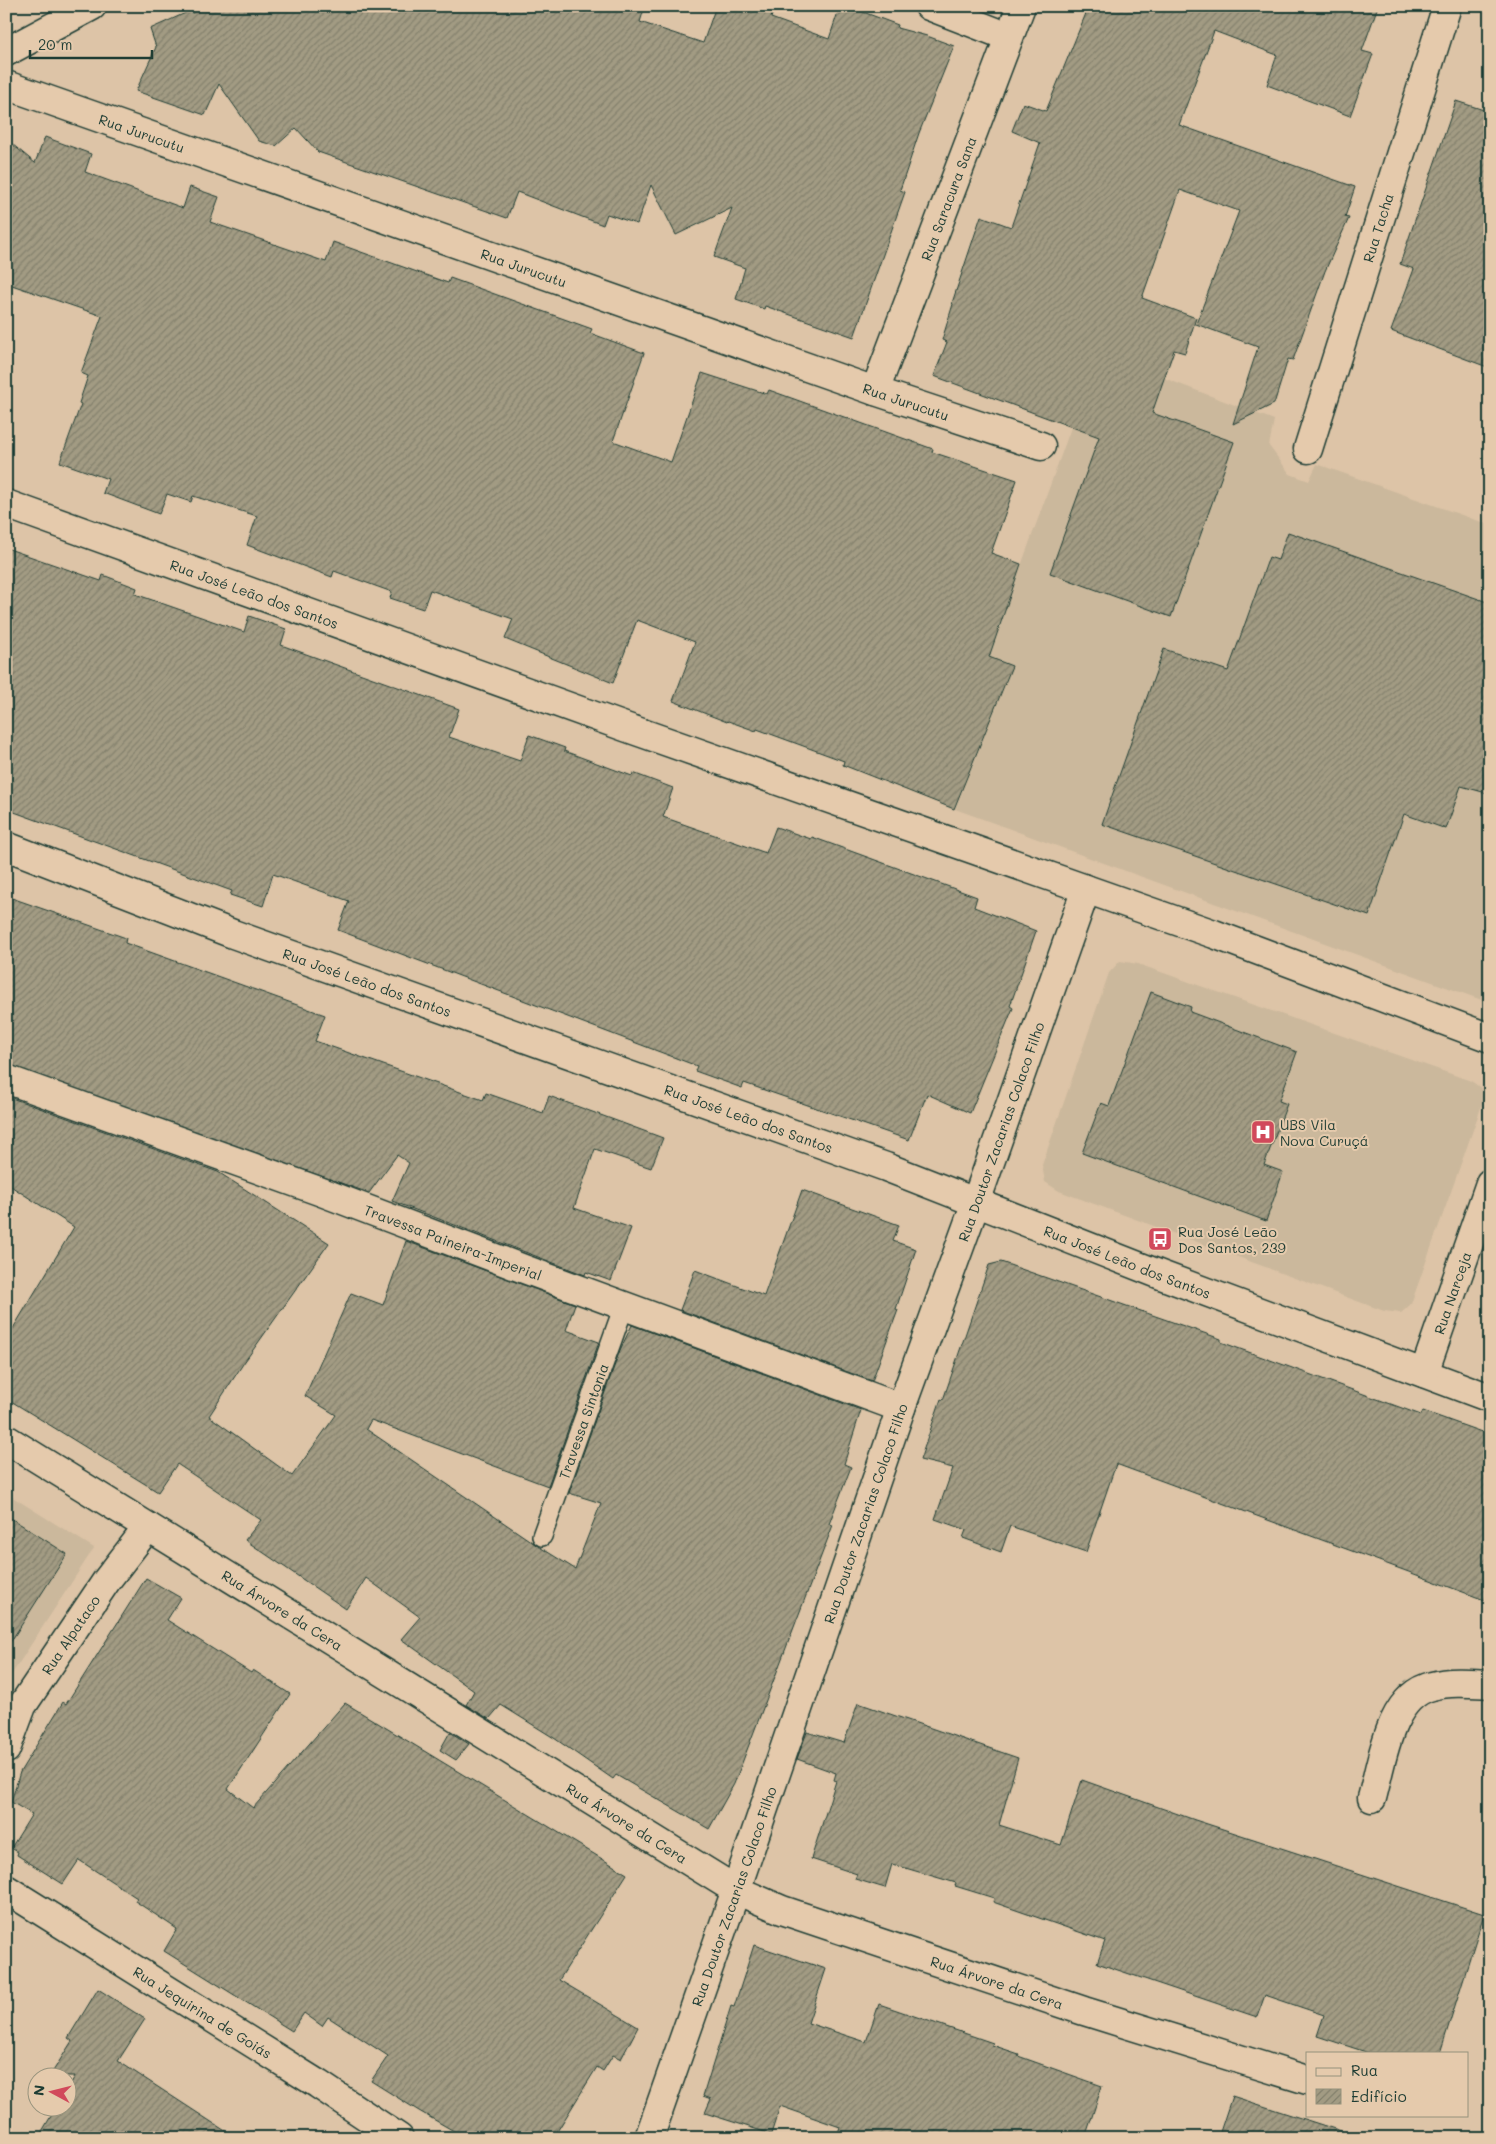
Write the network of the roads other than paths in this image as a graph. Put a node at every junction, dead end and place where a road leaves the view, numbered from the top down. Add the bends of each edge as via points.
1 (92, 6) edge
2 (929, 6) edge
3 (1020, 6) edge
4 (1447, 6) edge
5 (1009, 37) junction
6 (6, 52) edge
7 (6, 85) edge
8 (876, 391) junction
9 (1041, 446) dead end
10 (1308, 449) dead end
11 (6, 504) edge
12 (6, 846) edge
13 (1086, 889) junction
14 (1490, 1038) edge
15 (6, 1079) edge
16 (1490, 1184) edge
17 (976, 1202) junction
18 (624, 1306) junction
19 (1424, 1374) junction
20 (1490, 1398) edge
21 (901, 1408) junction
22 (6, 1438) edge
23 (148, 1526) junction
24 (542, 1536) dead end
25 (1490, 1684) edge
26 (6, 1749) edge
27 (1372, 1798) dead end
28 (6, 1889) edge
29 (736, 1890) junction
30 (1306, 2080) edge
31 (399, 2138) edge
32 (649, 2138) edge

1 - 6 street
2 - 5 street
3 - 5 street, Rua Saracura Sana
4 - 10 street, Rua Tacha
5 - 8 street, Rua Saracura Sana
7 - 8 street, Rua Jurucutu
8 - 9 street, Rua Jurucutu
11 - 13 street, Rua José Leão dos Santos
12 - 17 street, Rua José Leão dos Santos via 233,934
13 - 14 street, Rua José Leão dos Santos
13 - 17 street, Rua Doutor Zacarias Colaco Filho
15 - 18 street, Travessa Paineira-Imperial via 319,1191
16 - 19 street, Rua Narceja
17 - 19 street, Rua José Leão dos Santos
17 - 21 street, Rua Doutor Zacarias Colaco Filho
18 - 21 street, Travessa Paineira-Imperial
18 - 24 lane, Travessa Sintonia
19 - 20 street, Rua José Leão dos Santos
21 - 29 street, Rua Doutor Zacarias Colaco Filho
22 - 23 street, Rua Árvore da Cera
23 - 26 street, Rua Alpataco via 107,1580 22,1706
23 - 29 street, Rua Árvore da Cera
25 - 27 street via 1457,1682 1430,1686 1405,1701 1392,1725
28 - 31 street, Rua Jequirina de Goiás
29 - 30 street, Rua Árvore da Cera via 782,1910 1084,2011
29 - 32 street, Rua Doutor Zacarias Colaco Filho

